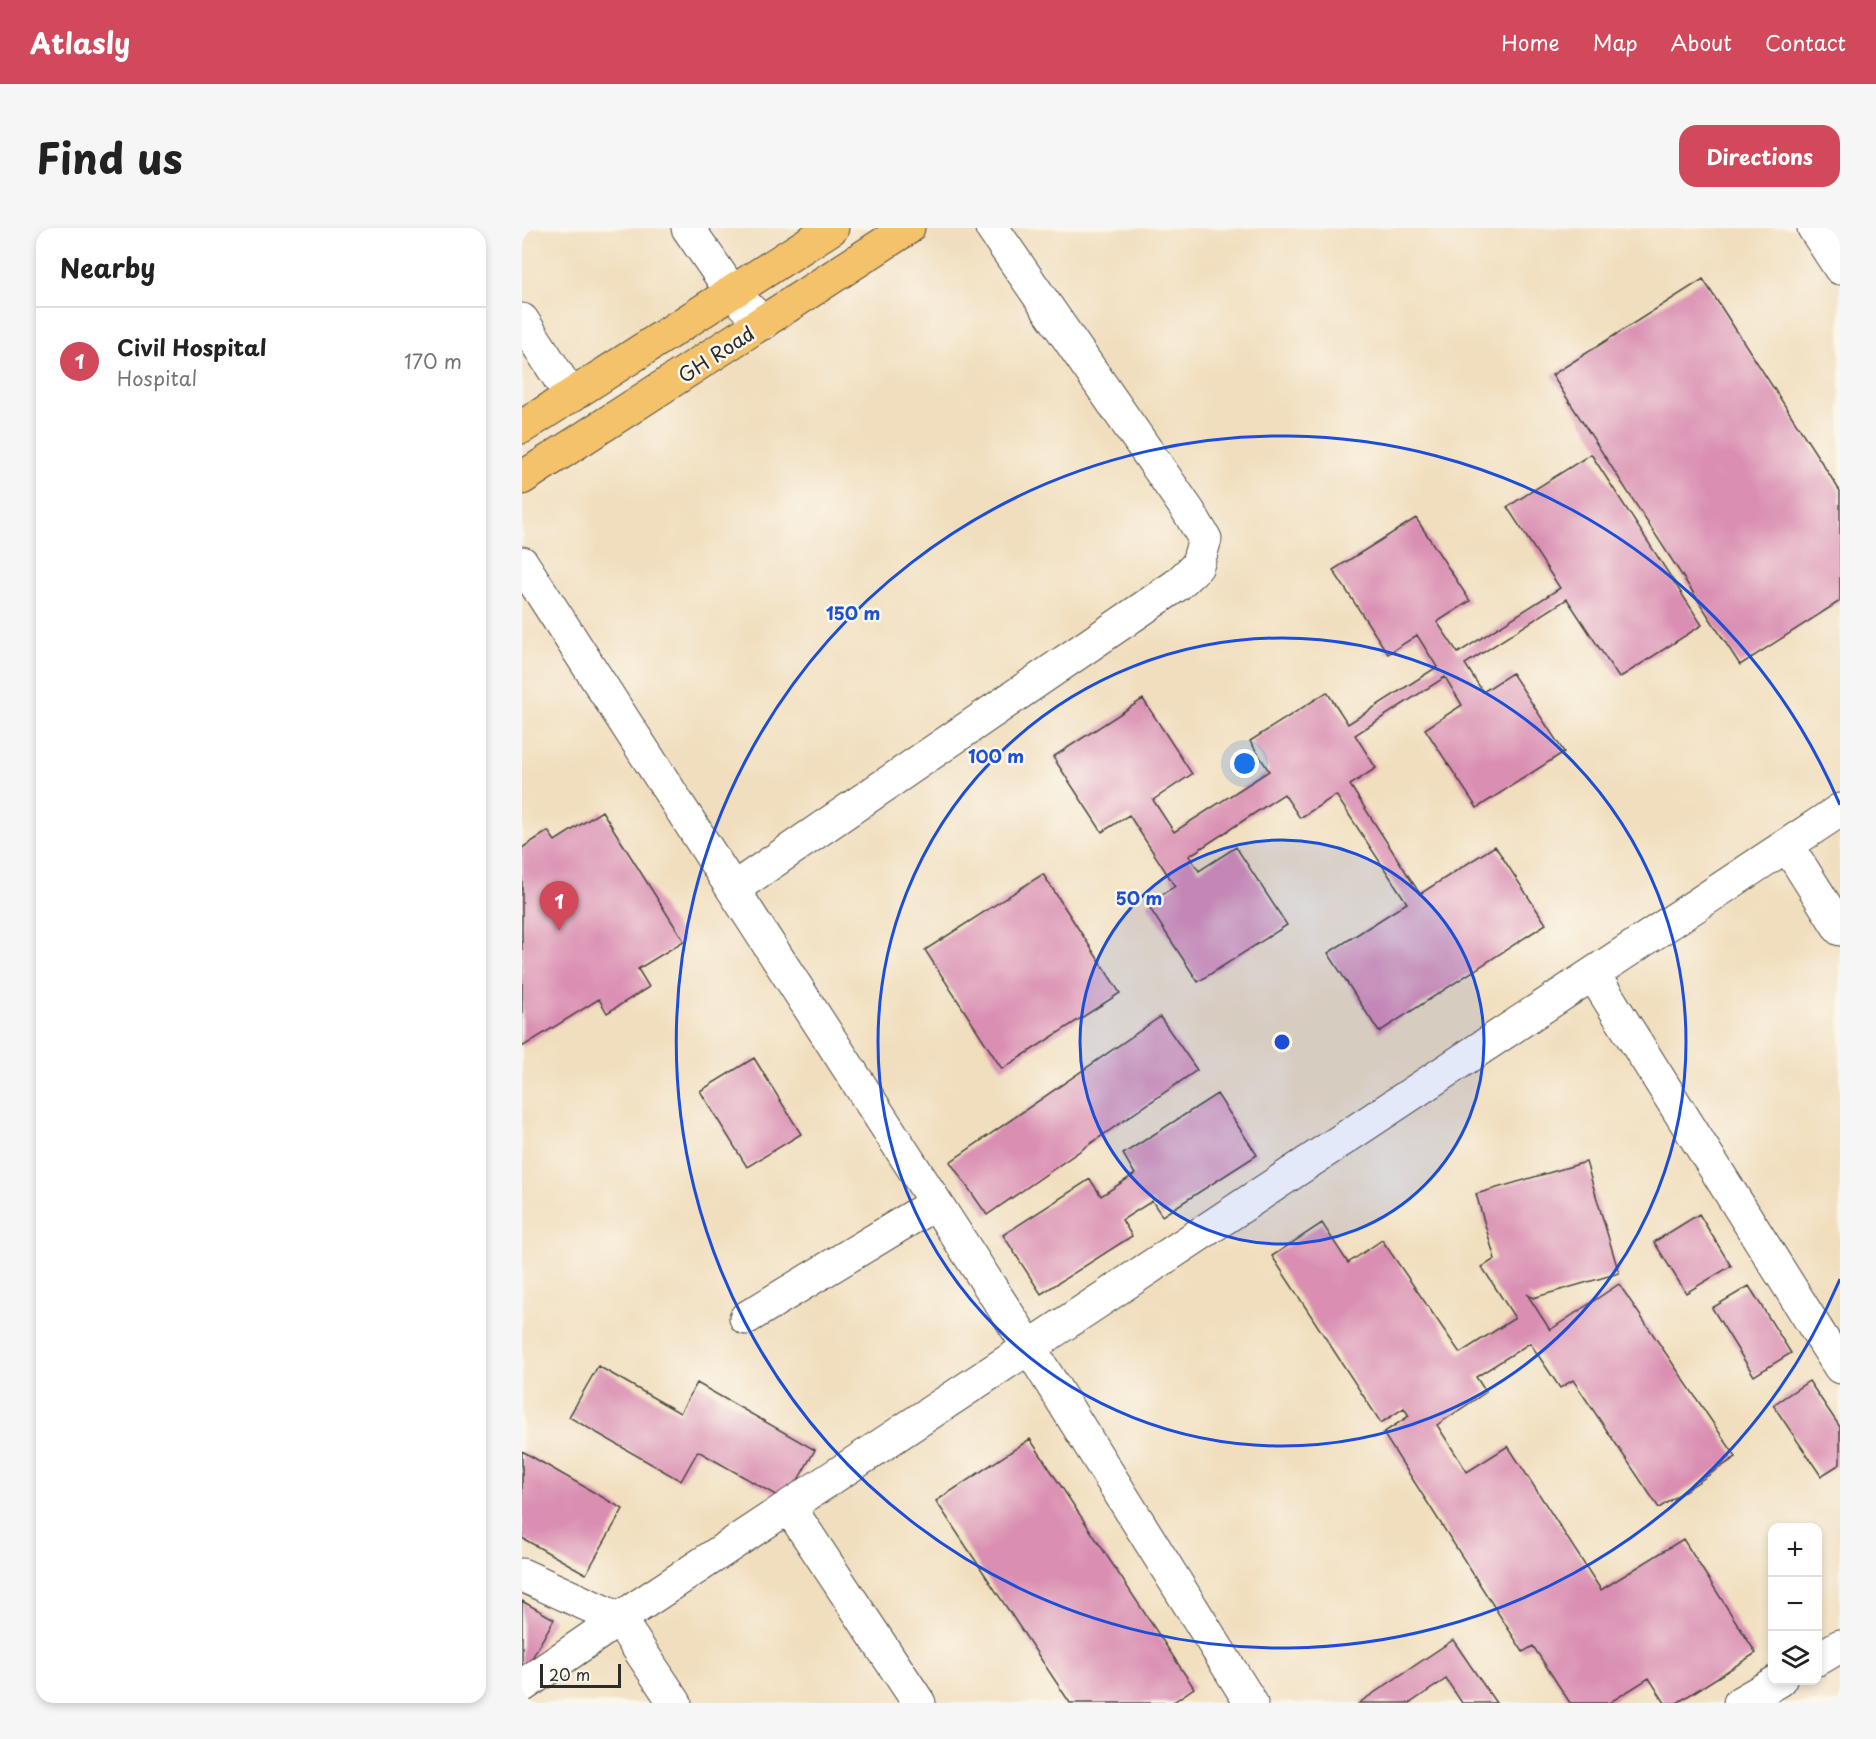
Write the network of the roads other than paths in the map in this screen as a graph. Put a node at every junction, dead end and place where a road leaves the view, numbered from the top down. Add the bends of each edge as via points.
1 (688, 228) edge
2 (832, 228) edge
3 (908, 228) edge
4 (992, 228) edge
5 (1814, 228) edge
6 (1840, 268) edge
7 (732, 292) junction
8 (522, 320) edge
9 (763, 323) junction
10 (571, 396) junction
11 (522, 427) edge
12 (522, 478) edge
13 (522, 562) edge
14 (1840, 810) edge
15 (1787, 845) junction
16 (733, 889) junction
17 (1840, 929) edge
18 (1593, 974) junction
19 (936, 1203) junction
20 (746, 1318) dead end
21 (1029, 1347) junction
22 (1840, 1367) edge
23 (789, 1507) junction
24 (522, 1575) edge
25 (619, 1619) junction
26 (1840, 1646) edge
27 (1822, 1657) edge
28 (1771, 1685) edge
29 (522, 1686) edge
30 (675, 1703) edge
31 (920, 1703) edge
32 (1251, 1703) edge
33 (1740, 1703) edge

1 - 7 street
2 - 7 main road
3 - 9 main road, GH Road
4 - 16 street via 1195,521 1205,539 1197,566 1178,585
5 - 6 street
7 - 9 street
7 - 10 main road
8 - 10 street
9 - 12 main road, GH Road
10 - 11 main road
13 - 16 street
14 - 15 street
15 - 17 street
15 - 18 street
16 - 19 street
18 - 21 street
18 - 22 street
19 - 20 street
19 - 21 street
21 - 23 street
21 - 32 street
23 - 25 street
23 - 31 street
24 - 25 street
25 - 29 street
25 - 30 street
26 - 27 street
28 - 33 street

